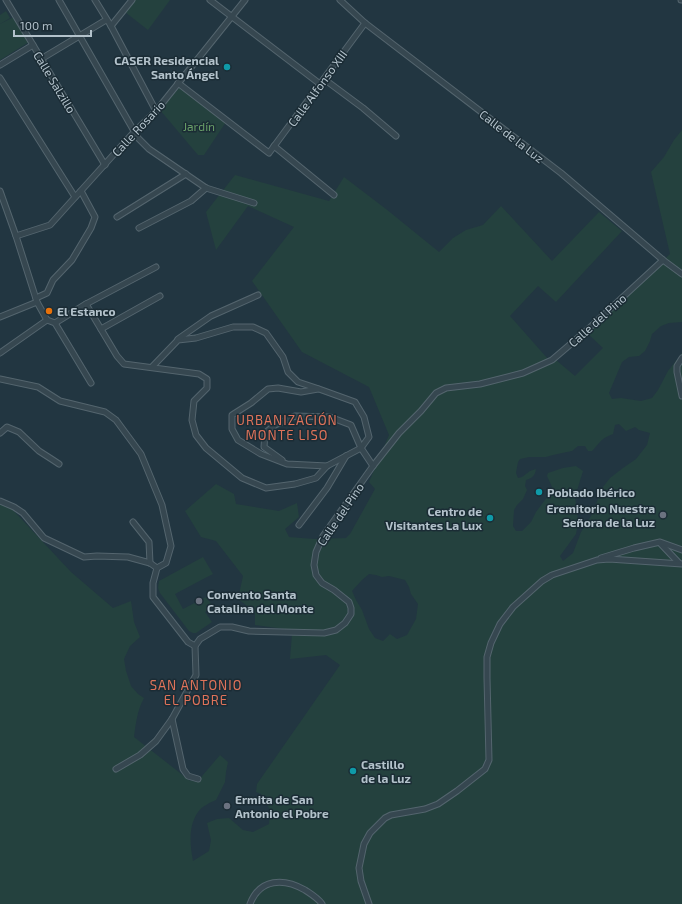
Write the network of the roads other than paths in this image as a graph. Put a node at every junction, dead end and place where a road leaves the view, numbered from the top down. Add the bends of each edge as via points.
1 (6, 0) edge
2 (59, 0) edge
3 (95, 0) edge
4 (132, 0) edge
5 (210, 0) edge
6 (245, 0) edge
7 (340, 0) edge
8 (232, 18) junction
9 (106, 20) junction
10 (365, 23) junction
11 (111, 26) junction
12 (80, 36) junction
13 (33, 45) junction
14 (41, 59) junction
15 (0, 65) edge
16 (1, 82) edge
17 (322, 82) junction
18 (178, 83) junction
19 (156, 111) junction
20 (134, 132) junction
21 (396, 136) dead end
22 (274, 146) junction
23 (105, 164) junction
24 (186, 174) junction
25 (206, 188) junction
26 (0, 191) edge
27 (81, 191) junction
28 (334, 194) dead end
29 (75, 197) junction
30 (254, 203) dead end
31 (118, 217) dead end
32 (139, 228) dead end
33 (16, 236) junction
34 (664, 260) junction
35 (156, 267) dead end
36 (682, 274) edge
37 (258, 295) dead end
38 (160, 296) dead end
39 (36, 300) junction
40 (86, 304) junction
41 (0, 317) edge
42 (47, 320) junction
43 (55, 323) junction
44 (101, 329) junction
45 (178, 340) junction
46 (0, 353) edge
47 (682, 358) edge
48 (152, 367) junction
49 (0, 378) edge
50 (91, 383) dead end
51 (320, 389) junction
52 (682, 396) edge
53 (0, 433) edge
54 (361, 448) junction
55 (346, 455) junction
56 (59, 464) dead end
57 (287, 464) junction
58 (327, 466) junction
59 (373, 466) junction
60 (0, 501) edge
61 (133, 522) dead end
62 (300, 525) dead end
63 (660, 542) junction
64 (682, 550) edge
65 (597, 560) junction
66 (150, 563) junction
67 (681, 564) edge
68 (157, 568) junction
69 (195, 646) junction
70 (172, 719) junction
71 (116, 769) dead end
72 (198, 779) dead end
73 (250, 904) edge
74 (322, 904) edge
75 (369, 904) edge

1 - 13 street, Calle Salzillo
2 - 12 street
3 - 9 street
4 - 11 street
5 - 8 street
6 - 8 street, Calle Rosario
7 - 10 street, Calle de la Luz
8 - 17 street
8 - 18 street, Calle Rosario
9 - 11 street
9 - 12 street
10 - 17 street, Calle Alfonso XIII
10 - 34 street, Calle de la Luz via 561,173
11 - 19 street
12 - 14 street
12 - 20 street
13 - 14 street, Calle Salzillo
13 - 15 street
14 - 23 street, Calle Salzillo
16 - 29 street
17 - 21 street via 363,108
17 - 22 street, Calle Alfonso XIII
18 - 19 street, Calle Rosario
18 - 22 street, Calle Alfonso XIII via 269,153
19 - 20 street, Calle Rosario
20 - 23 street, Calle Rosario
20 - 24 street via 148,149
22 - 28 street
23 - 27 street, Calle Rosario
24 - 25 street
24 - 31 street
25 - 30 street
25 - 32 street via 191,201
26 - 33 street
27 - 29 street, Calle Rosario
27 - 39 street via 95,217 91,228 72,260 53,280 47,293
29 - 33 street, Calle Rosario via 50,225
33 - 39 street
34 - 36 street, Calle de la Luz
34 - 59 street, Calle del Pino via 552,360 524,373 480,384 446,388 436,393
35 - 40 street
37 - 45 street via 211,316
38 - 44 street
39 - 41 street
39 - 42 street
40 - 43 street
40 - 44 street
42 - 43 street
42 - 46 street
43 - 50 street
44 - 48 street via 124,364
45 - 48 street
45 - 51 street via 196,338 233,327 254,327 266,333 283,357 288,372 298,382
47 - 52 street via 677,366 677,372
48 - 58 street via 199,374 207,379 206,388 194,401 192,420 196,435 206,448 242,478 266,488 295,484 316,478
49 - 68 street via 38,388 60,401 105,412 116,420 141,454 162,505 170,546 166,563
51 - 54 street via 355,402 364,417 369,437
51 - 57 street via 301,392 268,389 232,415 232,429 238,440 261,454
53 - 56 street via 7,427 19,432 39,451
54 - 55 street
54 - 57 street via 351,425 330,417 295,416 275,425 265,433 264,447
54 - 59 street
55 - 58 street
55 - 62 street via 327,488
57 - 58 street
59 - 69 street, Calle del Pino via 323,536 316,552 316,575 322,583 349,602 351,614 345,623 336,630 324,633 249,631 220,627 200,639
60 - 66 street via 14,507 44,538 84,557 128,557
61 - 66 street via 149,542
63 - 64 street
63 - 65 street
63 - 67 street
65 - 67 street
65 - 75 street via 552,575 542,581 513,607 500,624 487,657 489,760 485,769 438,804 391,815 370,832 364,844 359,868
66 - 68 street
68 - 69 street via 153,597 188,642
69 - 70 street via 196,675
70 - 71 street via 156,742
70 - 72 street via 183,769 188,776
73 - 74 street via 262,888 282,881 302,889

